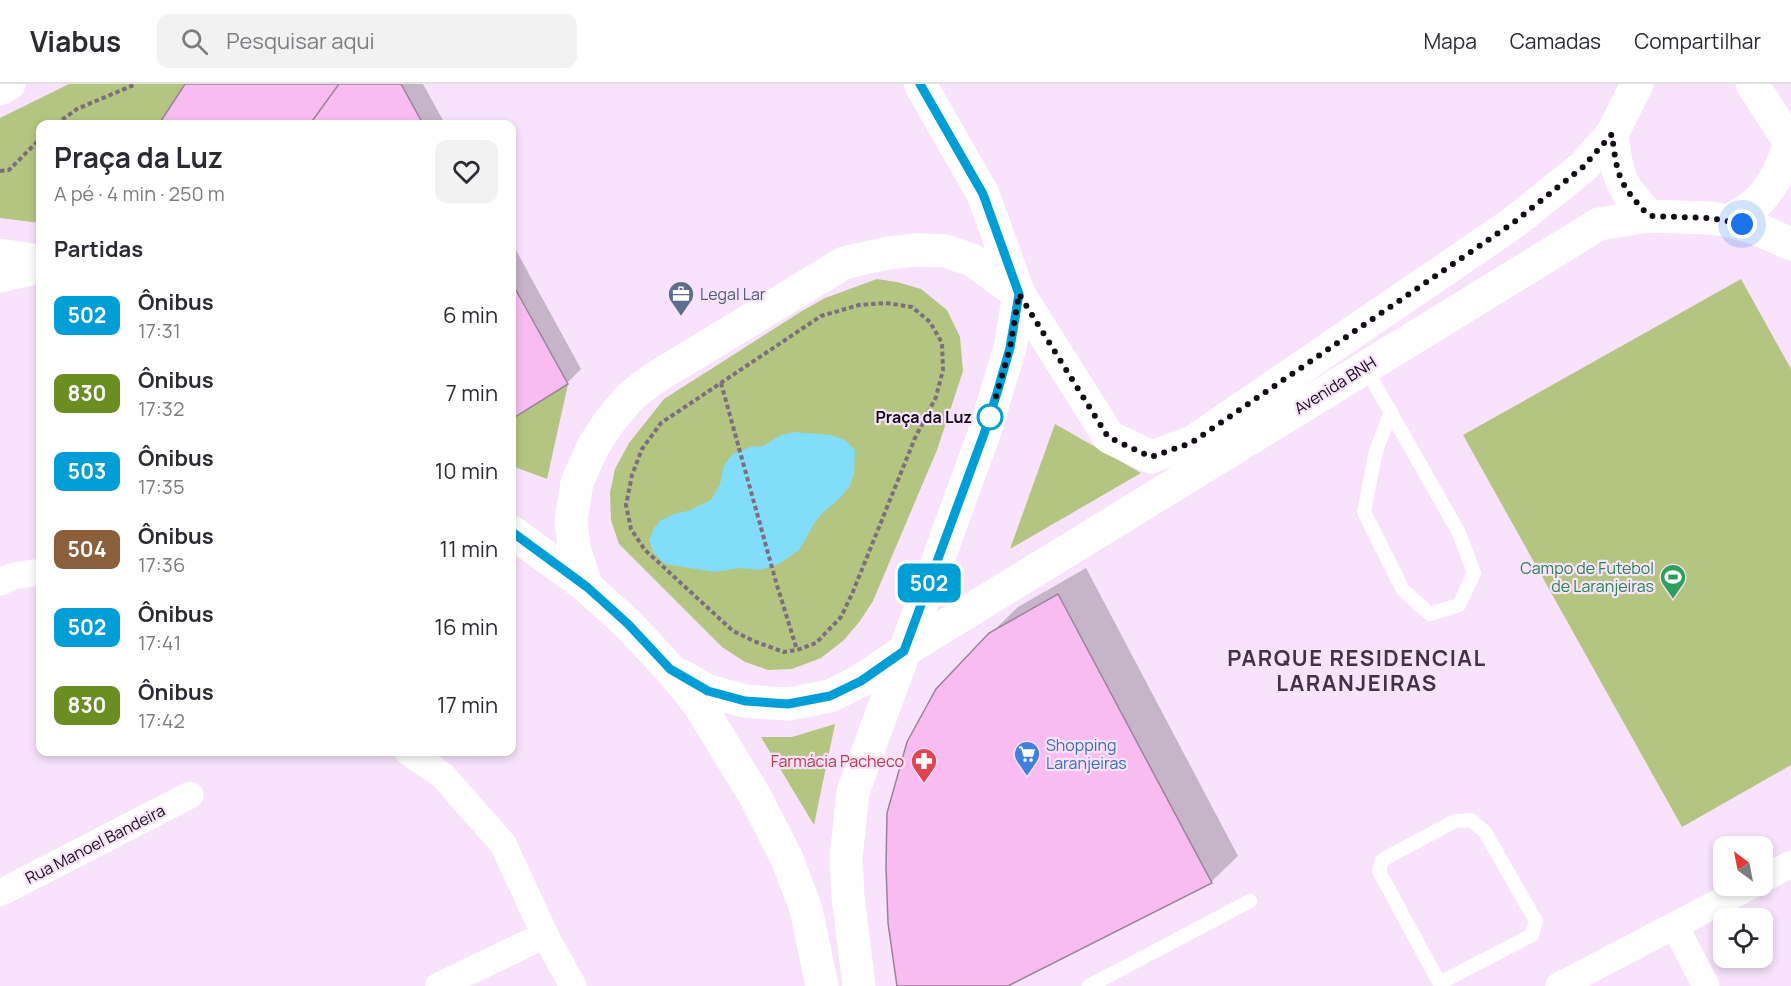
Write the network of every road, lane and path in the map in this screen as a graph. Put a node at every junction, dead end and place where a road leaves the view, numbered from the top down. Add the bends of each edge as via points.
1 (9, 84) edge
2 (136, 84) edge
3 (920, 84) edge
4 (1637, 84) edge
5 (1752, 84) edge
6 (0, 89) edge
7 (62, 120) edge
8 (1612, 134) junction
9 (36, 144) edge
10 (1791, 144) edge
11 (0, 171) edge
12 (1649, 216) junction
13 (1730, 220) junction
14 (1791, 244) edge
15 (0, 255) edge
16 (36, 260) edge
17 (36, 268) edge
18 (0, 276) edge
19 (1019, 294) junction
20 (1365, 367) junction
21 (721, 383) junction
22 (1391, 412) junction
23 (516, 535) edge
24 (36, 573) edge
25 (0, 582) edge
26 (587, 587) junction
27 (797, 650) junction
28 (904, 651) junction
29 (670, 669) junction
30 (414, 756) edge
31 (190, 795) dead end
32 (1791, 864) edge
33 (1773, 873) edge
34 (0, 893) edge
35 (1731, 896) edge
36 (1250, 901) dead end
37 (1675, 926) junction
38 (544, 934) junction
39 (1441, 984) edge
40 (439, 986) edge
41 (573, 986) edge
42 (822, 986) edge
43 (859, 986) edge
44 (1089, 986) edge
45 (1559, 986) edge
46 (1707, 986) edge

1 - 6 main road
2 - 7 path via 77,109
3 - 19 main road via 983,194
4 - 8 main road, Avenida BNH
5 - 10 main road
8 - 12 main road via 1615,166 1622,184
8 - 19 main road, Avenida BNH via 1583,167 1513,223 1191,443 1151,457 1108,437
9 - 11 path via 9,170
10 - 13 main road via 1774,180 1756,203
12 - 13 main road, Avenida BNH
12 - 20 main road, Avenida BNH via 1599,224
13 - 14 main road, Avenida BNH
15 - 16 main road
17 - 18 main road
19 - 26 main road via 972,260 946,251 888,253 844,263 653,379 631,396 609,422 577,482 571,521 574,548
19 - 28 main road via 997,393
20 - 22 lane
20 - 28 main road, Avenida BNH
21 - 27 path
21 - 27 path via 661,423 642,449 626,505 631,529 645,550 733,631 784,652
21 - 27 path via 821,316 859,305 886,303 912,308 930,322 942,343 943,370 936,397 915,438 845,610 816,643
22 - 22 lane via 1459,533 1474,573 1460,605 1430,614 1403,590 1364,512 1376,451
23 - 26 main road
24 - 25 street
26 - 29 main road
28 - 29 main road, Avenida BNH via 861,681 830,696 788,704 745,701 708,691
28 - 43 main road via 851,802 846,858
29 - 42 main road via 720,736 787,859 806,909
30 - 38 street via 442,775 502,844
31 - 34 street, Rua Manoel Bandeira
32 - 33 street
35 - 37 street
36 - 44 lane
37 - 45 street
37 - 46 street
38 - 40 street
38 - 41 street
39 - 39 lane via 1379,871 1382,860 1455,820 1472,820 1485,832 1536,921 1532,935

